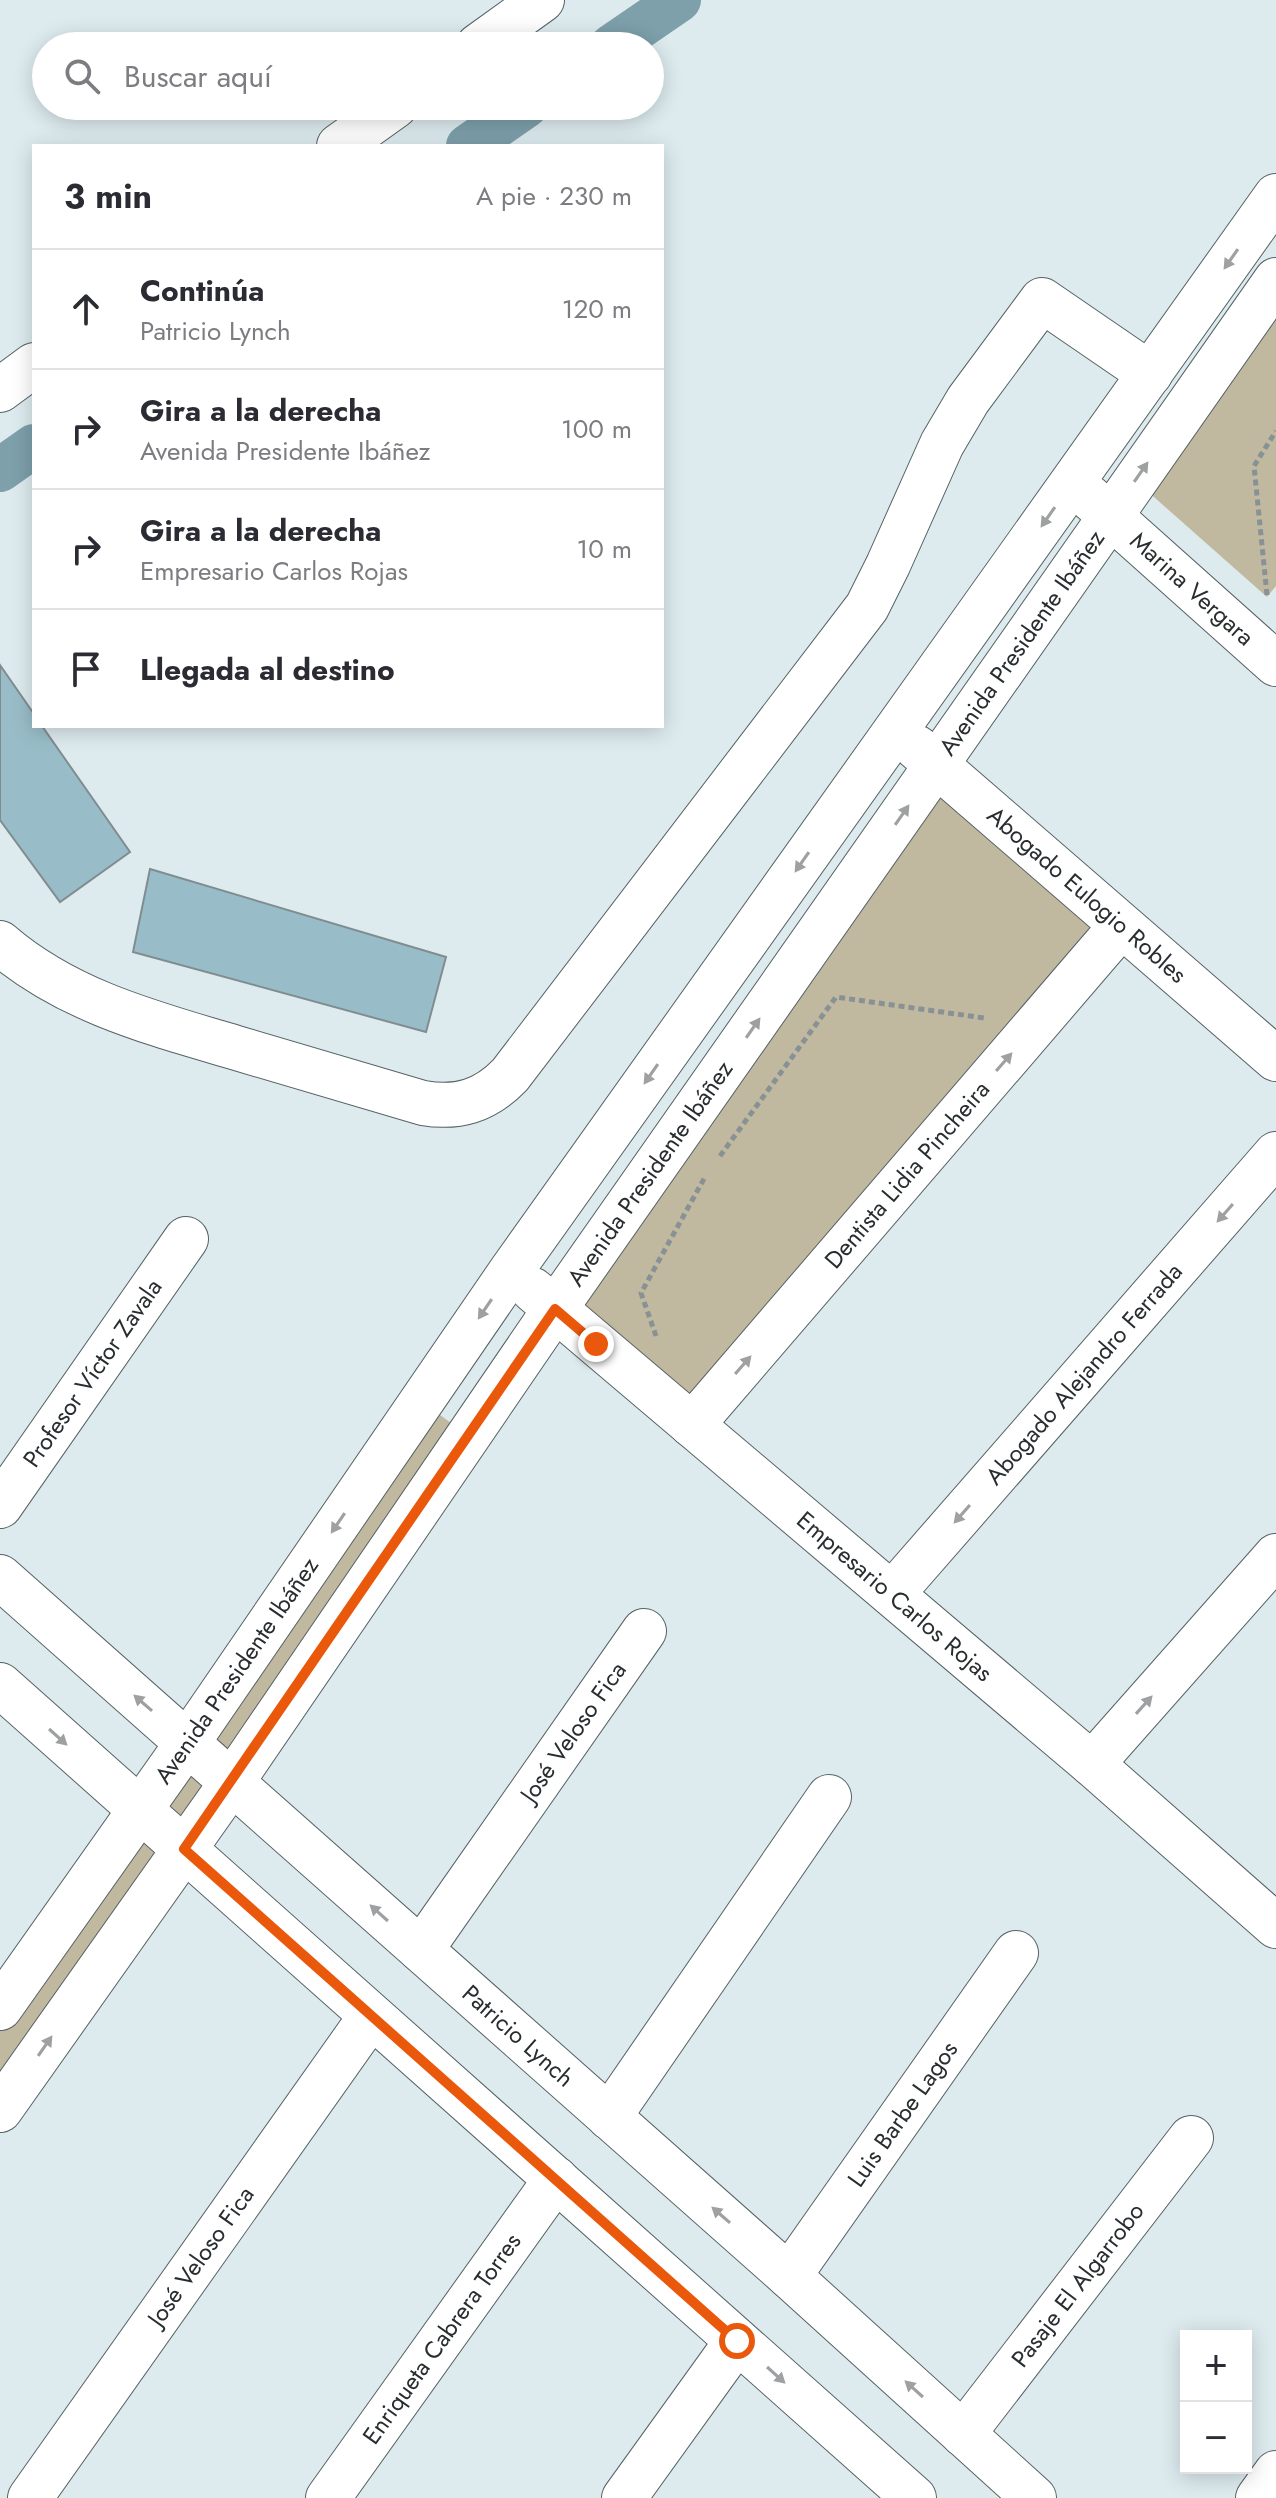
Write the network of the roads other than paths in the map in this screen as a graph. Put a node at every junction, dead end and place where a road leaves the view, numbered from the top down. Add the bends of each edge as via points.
1 (542, 0) edge
2 (497, 32) edge
3 (375, 120) edge
4 (342, 144) edge
5 (1276, 196) edge
6 (1276, 280) edge
7 (32, 366) edge
8 (1150, 374) junction
9 (0, 390) edge
10 (1072, 482) junction
11 (1111, 516) junction
12 (1268, 640) edge
13 (896, 730) junction
14 (936, 766) junction
15 (1121, 926) junction
16 (0, 943) edge
17 (1276, 1059) edge
18 (1276, 1154) edge
19 (186, 1239) dead end
20 (511, 1271) junction
21 (555, 1309) junction
22 (692, 1425) junction
23 (0, 1506) edge
24 (1276, 1556) edge
25 (0, 1577) edge
26 (892, 1594) junction
27 (644, 1631) dead end
28 (0, 1685) edge
29 (188, 1742) junction
30 (1092, 1764) junction
31 (232, 1782) junction
32 (829, 1797) dead end
33 (141, 1810) junction
34 (184, 1849) junction
35 (1276, 1926) edge
36 (421, 1950) junction
37 (1016, 1953) dead end
38 (0, 2008) edge
39 (371, 2016) junction
40 (0, 2110) edge
41 (609, 2117) junction
42 (1191, 2138) dead end
43 (556, 2179) junction
44 (789, 2276) junction
45 (737, 2341) junction
46 (963, 2434) junction
47 (1276, 2473) edge
48 (30, 2498) edge
49 (328, 2498) edge
50 (624, 2498) edge
51 (914, 2498) edge
52 (1034, 2498) edge
53 (1258, 2498) edge

1 - 2 street
3 - 4 street
5 -> 8 street, Avenida Presidente Ibáñez
11 -> 6 street, Avenida Presidente Ibáñez
7 - 9 street
8 - 10 street, Avenida Presidente Ibáñez
8 - 16 street via 1042,300 942,444 867,607 510,1075 486,1096 454,1106 423,1103 143,1021 75,992
10 - 11 street, Marina Vergara
10 -> 13 street, Avenida Presidente Ibáñez
11 - 12 street, Marina Vergara
11 - 14 street, Avenida Presidente Ibáñez
13 - 14 street, Abogado Eulogio Robles
13 -> 20 street, Avenida Presidente Ibáñez
14 - 15 street, Abogado Eulogio Robles
21 -> 14 street, Avenida Presidente Ibáñez
15 - 17 street, Abogado Eulogio Robles
22 -> 15 street, Dentista Lidia Pincheira
18 -> 26 street, Abogado Alejandro Ferrada
19 - 23 street, Profesor Víctor Zavala
20 - 21 street, Empresario Carlos Rojas
20 -> 29 street, Avenida Presidente Ibáñez
21 - 22 street, Empresario Carlos Rojas
21 - 31 street, Avenida Presidente Ibáñez
22 - 26 street, Empresario Carlos Rojas
30 -> 24 street
29 -> 25 street, Patricio Lynch
26 - 30 street, Empresario Carlos Rojas
27 - 36 street, José Veloso Fica
28 -> 33 street
29 - 31 street, Patricio Lynch
29 - 33 street, Avenida Presidente Ibáñez
30 - 35 street, Empresario Carlos Rojas
31 - 34 street, Avenida Presidente Ibáñez
36 -> 31 street, Patricio Lynch
32 - 41 street
33 - 34 street
33 - 38 street, Avenida Presidente Ibáñez
34 - 39 street
40 -> 34 street, Avenida Presidente Ibáñez
36 - 41 street, Patricio Lynch
37 - 44 street, Luis Barbe Lagos
39 - 43 street
39 - 48 street, José Veloso Fica
44 -> 41 street, Patricio Lynch
42 - 46 street, Pasaje El Algarrobo
43 - 45 street
43 - 49 street, Enriqueta Cabrera Torres
46 -> 44 street, Patricio Lynch
45 - 50 street
45 -> 51 street
46 - 52 street, Patricio Lynch
47 - 53 street

